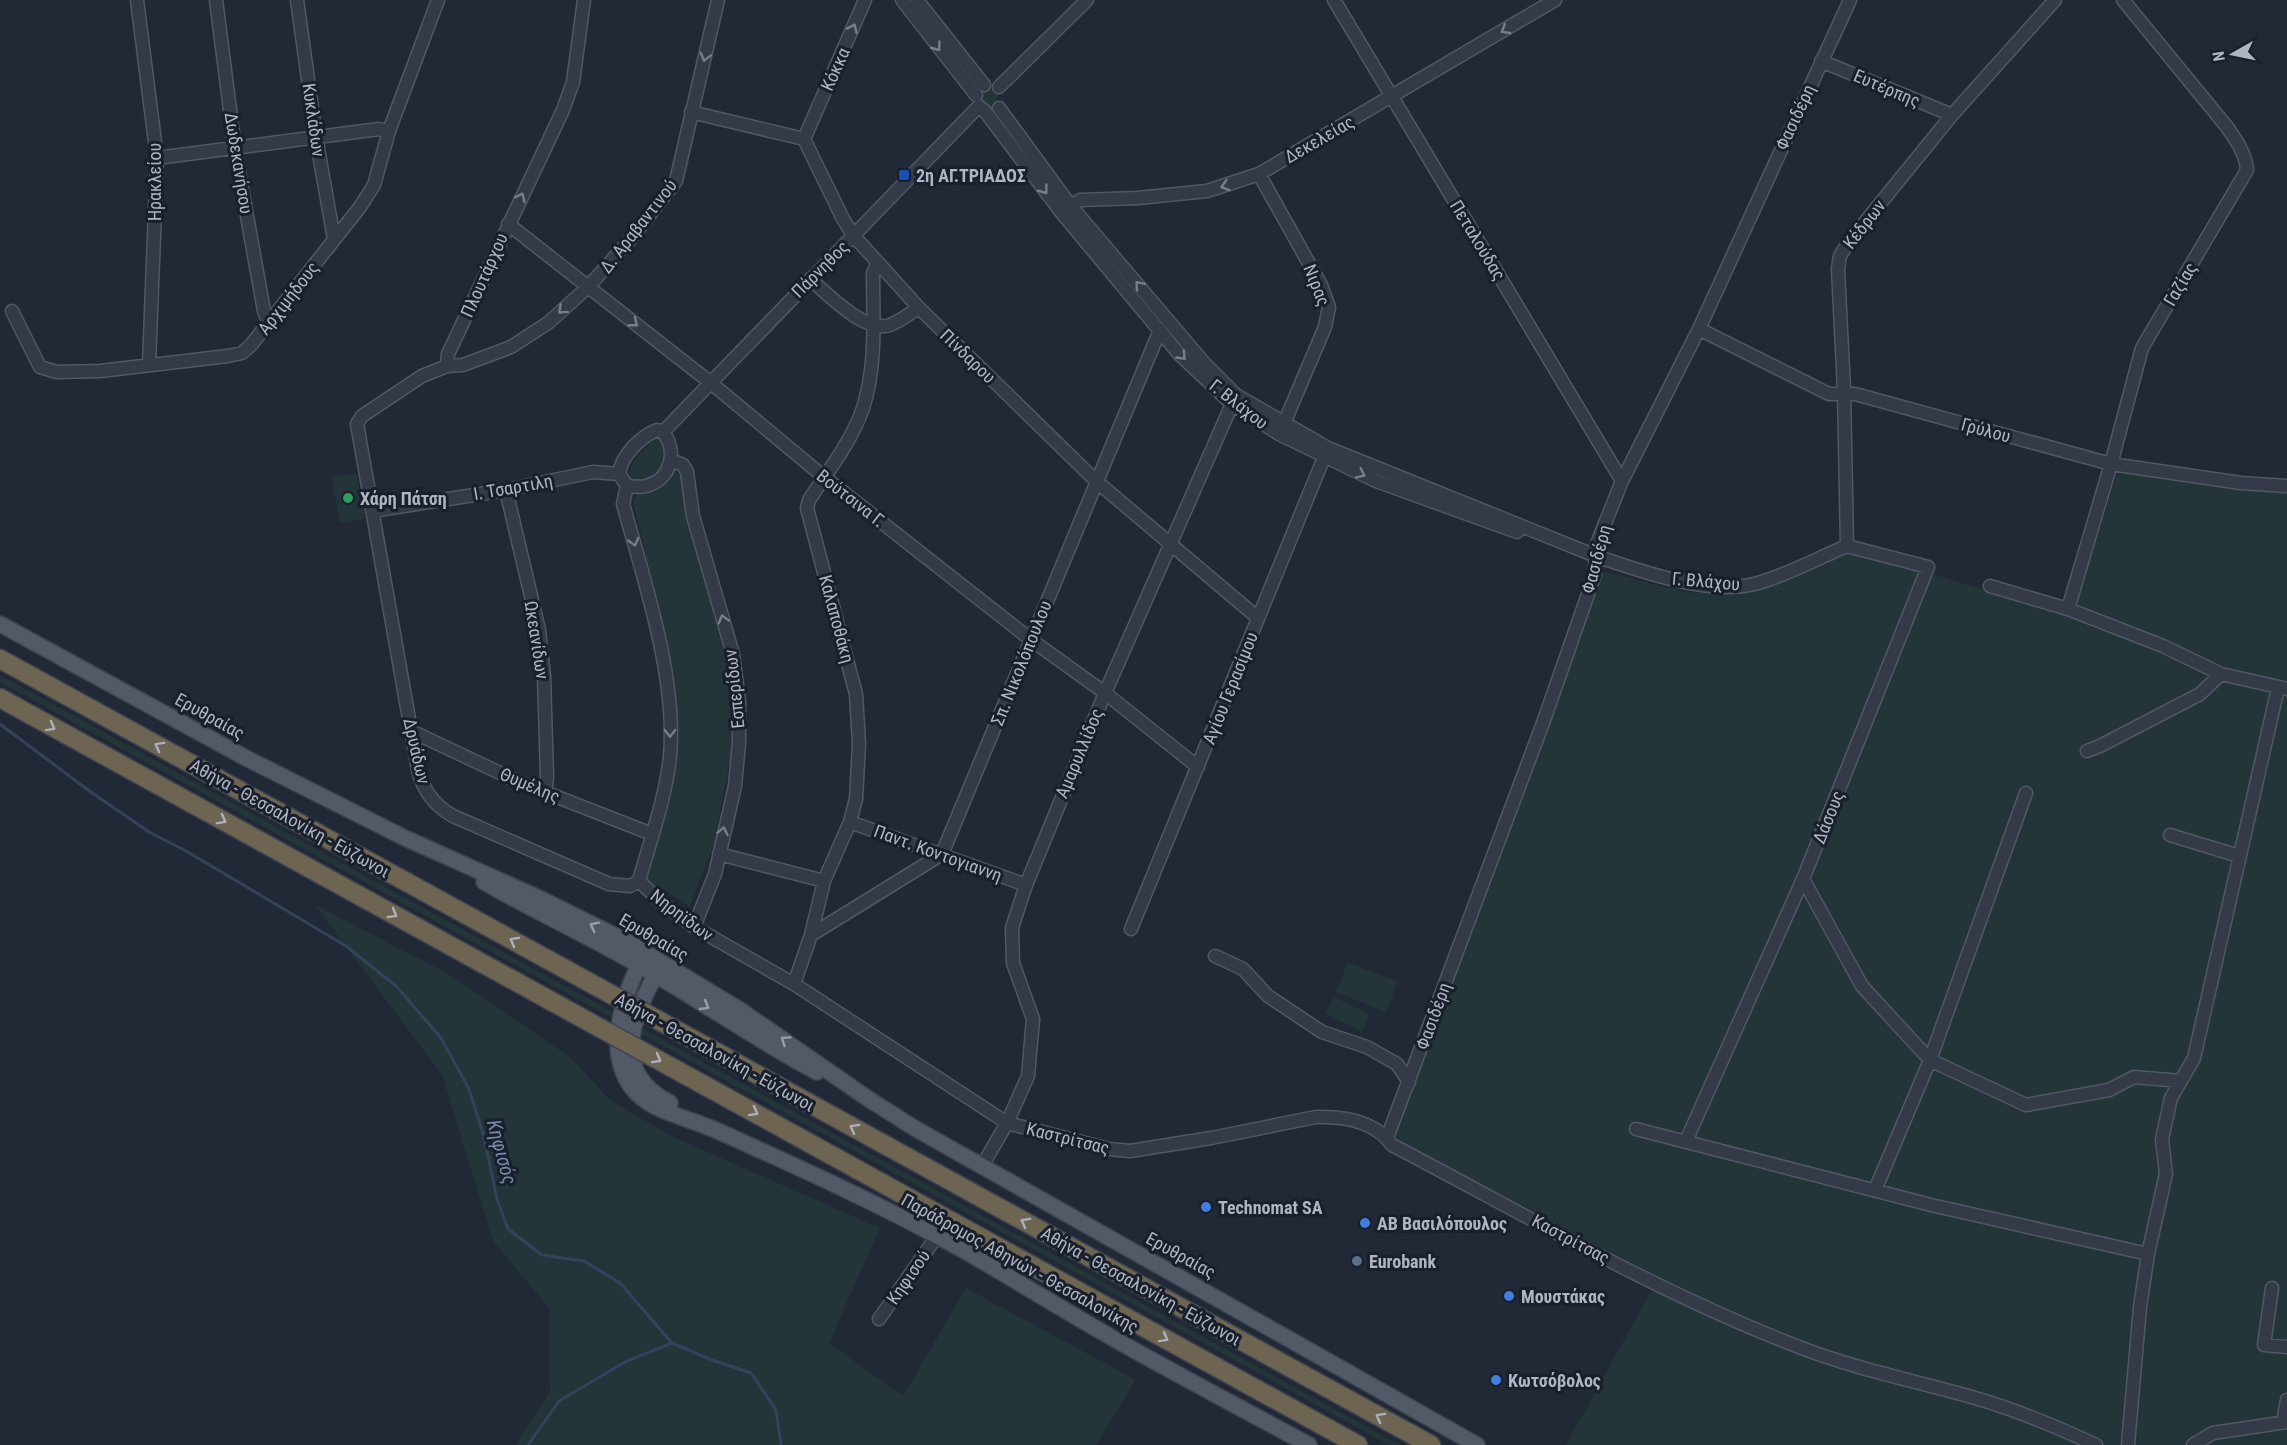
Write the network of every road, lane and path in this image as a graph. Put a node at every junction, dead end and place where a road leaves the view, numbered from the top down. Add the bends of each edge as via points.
1 (136, 0) edge
2 (216, 0) edge
3 (297, 0) edge
4 (438, 0) edge
5 (584, 0) edge
6 (718, 0) edge
7 (865, 0) edge
8 (902, 0) edge
9 (917, 0) edge
10 (1087, 0) edge
11 (1334, 0) edge
12 (1555, 0) edge
13 (1850, 0) edge
14 (2055, 0) edge
15 (2123, 0) edge
16 (1821, 61) junction
17 (984, 85) junction
18 (999, 87) junction
19 (1393, 96) junction
20 (980, 104) junction
21 (999, 108) junction
22 (691, 112) junction
23 (1952, 115) junction
24 (389, 131) junction
25 (316, 138) junction
26 (804, 139) junction
27 (235, 148) junction
28 (157, 158) junction
29 (1259, 174) junction
30 (1066, 208) junction
31 (508, 224) junction
32 (853, 235) junction
33 (334, 239) junction
34 (878, 262) junction
35 (810, 279) junction
36 (588, 287) junction
37 (919, 308) junction
38 (12, 311) dead end
39 (269, 324) junction
40 (874, 326) junction
41 (1699, 328) junction
42 (1160, 330) junction
43 (149, 364) junction
44 (447, 366) junction
45 (711, 383) junction
46 (1844, 394) junction
47 (1234, 399) junction
48 (1281, 429) junction
49 (663, 432) junction
50 (1326, 452) junction
51 (671, 460) junction
52 (2111, 464) junction
53 (619, 474) junction
54 (824, 477) junction
55 (1096, 481) junction
56 (1622, 481) junction
57 (627, 486) junction
58 (2287, 486) edge
59 (506, 490) junction
60 (372, 511) junction
61 (1169, 543) junction
62 (1847, 546) junction
63 (1596, 556) junction
64 (1990, 586) dead end
65 (2068, 609) junction
66 (1258, 618) junction
67 (0, 624) edge
68 (1030, 639) junction
69 (0, 658) edge
70 (2221, 674) junction
71 (2283, 688) edge
72 (1105, 693) junction
73 (0, 698) edge
74 (411, 731) junction
75 (2087, 751) dead end
76 (1198, 767) junction
77 (545, 793) junction
78 (2026, 793) dead end
79 (850, 822) junction
80 (652, 834) junction
81 (2170, 835) dead end
82 (719, 854) junction
83 (942, 854) junction
84 (2239, 856) junction
85 (1803, 879) junction
86 (824, 880) junction
87 (639, 881) junction
88 (1026, 885) junction
89 (694, 927) junction
90 (1131, 929) dead end
91 (811, 935) junction
92 (1215, 956) dead end
93 (642, 959) junction
94 (658, 969) junction
95 (794, 984) junction
96 (1930, 1060) junction
97 (2181, 1081) junction
98 (1409, 1082) junction
99 (1007, 1123) junction
100 (705, 1126) junction
101 (1636, 1129) dead end
102 (1387, 1138) junction
103 (1686, 1141) junction
104 (982, 1166) junction
105 (1875, 1190) junction
106 (937, 1236) junction
107 (2148, 1254) junction
108 (2272, 1288) dead end
109 (879, 1318) dead end
110 (2287, 1347) edge
111 (2287, 1400) edge
112 (2285, 1422) edge
113 (1309, 1445) edge
114 (1359, 1445) edge
115 (1431, 1445) edge
116 (1478, 1445) edge
117 (2096, 1445) edge
118 (2128, 1445) edge
119 (2193, 1445) edge

1 - 28 street, Ηρακλείου
2 - 27 street, Δωδεκανήσου
3 - 25 street, Κυκλάδων
4 - 24 street, Αρχιμήδους
31 -> 5 street, Πλουτάρχου via 573,82
6 -> 22 street, Δ. Αραβαντινού
26 -> 7 street, Κόκκα
8 -> 20 street, Γ. Βλάχου
9 - 17 street
10 - 18 street
11 - 19 street, Πεταλούδας
12 -> 19 street, Δεκελείας
13 - 16 street, Φασιδέρη
14 - 23 street, Κέδρων
15 - 52 street, Γαζίας via 2227,127 2239,145 2247,170 2142,348
16 - 23 street, Ευτέρπης
16 - 41 street, Φασιδέρη
17 - 18 street
17 - 20 street via 979,89
18 - 21 street via 1004,98
19 - 29 street, Δεκελείας
19 - 56 street, Πεταλούδας
20 - 21 street via 991,111
20 -> 30 street, Γ. Βλάχου
20 - 32 street, Πάρνηθος
21 - 30 street, Γ. Βλάχου
22 - 26 street
22 - 36 street, Δ. Αραβαντινού via 676,181
23 - 46 street, Κέδρων via 1840,256
24 - 25 street
24 - 33 street, Αρχιμήδους via 374,185
25 - 27 street
25 - 33 street, Κυκλάδων
26 - 32 street, Πίνδαρου
27 - 28 street
27 - 39 street, Δωδεκανήσου
28 - 43 street, Ηρακλείου
29 -> 30 street, Δεκελείας via 1207,191 1080,200
29 - 48 street, Νιρας via 1321,285 1329,307 1325,327
30 - 42 street, Γ. Βλάχου
47 -> 30 street, Γ. Βλάχου
31 - 36 street, Βούτσινα Γ.
31 - 44 street, Πλουτάρχου via 448,354
32 - 34 street, Πίνδαρου
32 - 35 street, Πάρνηθος
33 - 39 street, Αρχιμήδους
34 - 37 street, Πίνδαρου
34 - 40 street, Καλαποθάκη via 873,273
35 - 40 street via 856,317
35 - 45 street, Πάρνηθος
36 -> 44 street, Δ. Αραβαντινού via 548,323 511,347 463,365
36 -> 45 street, Βούτσινα Γ.
37 - 40 street via 891,324
37 - 55 street, Πίνδαρου
38 - 43 street, Αρχιμήδους via 40,366 48,370 100,371
39 - 43 street, Αρχιμήδους via 242,353
40 - 54 street, Καλαποθάκη via 863,407
41 - 46 street, Γρύλου via 1821,390 1832,395
41 - 56 street, Φασιδέρη
42 -> 47 street, Γ. Βλάχου via 1179,354
42 - 55 street, Σπ. Νικολόπουλου
44 - 60 street via 422,376 370,410 357,424
45 - 49 street, Πάρνηθος
45 - 54 street, Βούτσινα Γ.
46 - 52 street, Γρύλου
46 - 62 street, Κέδρων
47 - 48 street, Γ. Βλάχου
47 - 61 street, Αμαρυλλίδος
48 - 50 street, Γ. Βλάχου
49 - 51 street via 670,445
49 - 53 street via 652,432 636,444 621,464
50 - 63 street, Γ. Βλάχου via 1376,482 1565,549
50 - 66 street, Αγίου Γερασίμου
51 - 57 street via 659,480 646,486
82 -> 51 street, Εσπερίδων via 738,764 735,664 693,516 687,472 683,465
52 - 58 street, Γρύλου
52 - 65 street, Γαζίας
53 - 57 street
53 - 59 street, Ι. Τσαρτιλη via 592,472
54 - 68 street, Βούτσινα Γ.
54 - 79 street, Καλαποθάκη via 807,508 856,694 858,778
55 - 61 street, Πίνδαρου
55 - 68 street, Σπ. Νικολόπουλου
56 - 63 street, Φασιδέρη via 1596,546
57 -> 80 street, Νηρηϊδων via 623,504 663,661 671,732 670,758
59 - 60 street, Ι. Τσαρτιλη
59 - 77 street, Ωκεανίδων via 538,630 544,676
60 - 74 street, Δρυάδων
61 - 66 street, Πίνδαρου
61 - 72 street, Αμαρυλλίδος
62 - 63 street, Γ. Βλάχου via 1758,583 1741,586 1678,580
62 - 85 street, Δάσους via 1928,567
63 - 98 street, Φασιδέρη via 1595,573 1546,712
64 - 65 street
65 - 70 street via 2163,646
66 - 76 street, Αγίου Γερασίμου
67 - 93 main road, Ερυθραίας via 246,758 405,838 541,899
68 - 72 street, Βούτσινα Γ.
68 - 83 street, Σπ. Νικολόπουλου
115 -> 69 highway, Αθήνα - Θεσσαλονίκη - Εύζωνοι, bridge
70 - 71 street
70 - 75 street via 2200,694
71 - 84 street
72 - 76 street, Βούτσινα Γ.
72 - 88 street, Αμαρυλλίδος
73 -> 114 highway, Αθήνα - Θεσσαλονίκη - Εύζωνοι, bridge
74 - 77 street, Θυμέλης
74 - 87 street, Δρυάδων via 423,787 445,811 602,881 623,887
76 - 90 street, Αγίου Γερασίμου
77 - 80 street, Θυμέλης
78 - 96 street
79 - 83 street, Παντ. Κοντογιαννη
79 - 86 street, Καλαποθάκη
80 - 87 street, Νηρηϊδων
81 - 84 street
82 - 86 street
82 - 89 street, Εσπερίδων
83 - 88 street, Παντ. Κοντογιαννη
83 - 91 street
84 - 97 street via 2194,1058
85 - 96 street via 1862,986
85 - 103 street, Δάσους
86 - 91 street, Καλαποθάκη
87 - 89 street, Νηρηϊδων
88 - 99 street, Αμαρυλλίδος via 1012,928 1013,963 1033,1019 1028,1076
89 - 95 street, Νηρηϊδων
91 - 95 street, Καλαποθάκη
92 - 98 street via 1243,969 1268,996 1322,1032 1367,1047 1398,1064
93 - 94 main road, Ερυθραίας
93 - 100 main road, Παράδρομος Αθηνών - Θεσσαλονίκης via 622,1014 618,1041 626,1078 645,1100
94 - 100 main road, Παράδρομος Αθηνών - Θεσσαλονίκης via 633,1032 636,1072 651,1091
94 - 104 main road, Ερυθραίας via 776,1051 867,1098
95 - 99 street, Νηρηϊδων
96 - 97 street via 2026,1105 2109,1090 2134,1077
96 - 105 street
97 - 107 street via 2171,1098 2162,1139 2166,1174
98 - 102 street, Φασιδέρη
99 - 102 street, Καστρίτσας via 1119,1151 1332,1116 1360,1121
99 - 104 street, Αμαρυλλίδος
100 - 106 main road, Παράδρομος Αθηνών - Θεσσαλονίκης
101 - 103 street
102 - 117 street, Καστρίτσας via 1392,1145 1495,1200 1744,1326 1886,1375 1982,1400
103 - 105 street
104 - 116 main road, Ερυθραίας
105 - 107 street
106 - 109 street, Κηφισού
106 - 113 main road, Παράδρομος Αθηνών - Θεσσαλονίκης
107 - 118 street
108 - 110 street via 2264,1345
111 - 112 street
112 - 119 street via 2213,1433

